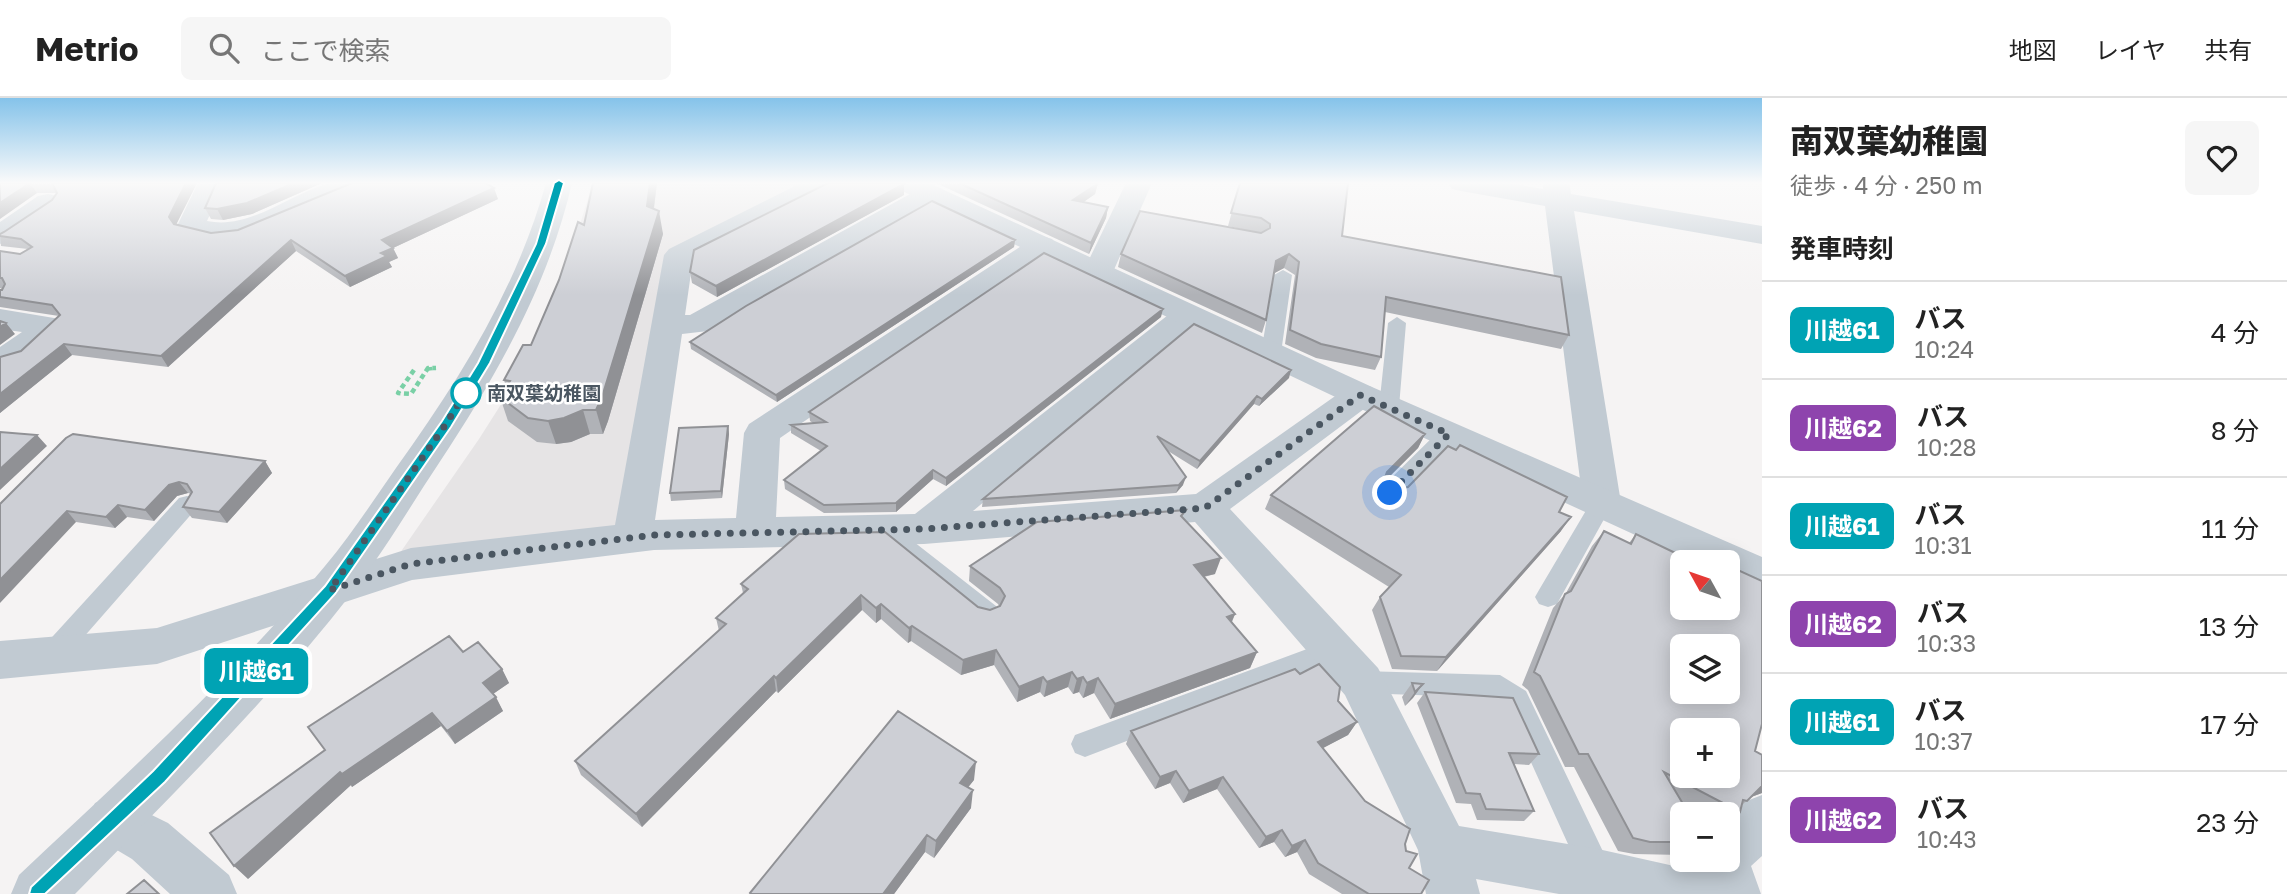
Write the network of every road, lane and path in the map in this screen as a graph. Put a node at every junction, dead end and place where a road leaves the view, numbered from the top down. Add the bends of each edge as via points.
1 (22, 220) edge
2 (194, 220) edge
3 (263, 220) edge
4 (548, 220) edge
5 (748, 220) edge
6 (862, 220) edge
7 (989, 220) edge
8 (1129, 220) edge
9 (1562, 220) edge
10 (1692, 220) edge
11 (0, 235) edge
12 (1762, 235) edge
13 (1042, 245) junction
14 (1098, 272) junction
15 (1283, 275) edge
16 (1188, 315) junction
17 (0, 319) edge
18 (1397, 323) dead end
19 (669, 325) junction
20 (1271, 353) junction
21 (0, 358) edge
22 (428, 368) dead end
23 (414, 370) dead end
24 (1375, 401) junction
25 (1449, 434) junction
26 (1390, 493) edge
27 (1602, 503) junction
28 (187, 504) edge
29 (1205, 508) junction
30 (924, 529) junction
31 (883, 530) junction
32 (755, 533) junction
33 (633, 537) junction
34 (1762, 575) edge
35 (330, 590) junction
36 (1548, 597) dead end
37 (987, 614) edge
38 (52, 655) junction
39 (0, 660) edge
40 (1348, 666) junction
41 (1085, 744) dead end
42 (1762, 818) edge
43 (113, 820) junction
44 (1740, 842) edge
45 (1448, 871) edge
46 (1727, 872) edge
47 (1598, 875) junction
48 (38, 894) edge
49 (210, 894) edge
50 (1690, 894) edge
51 (1734, 894) edge

1 - 11 street
2 - 3 street via 191,226 218,232
4 - 35 street via 484,363
5 - 19 street via 679,255
6 - 19 street via 697,324
7 - 13 street
8 - 14 street
9 - 27 street
10 - 12 street
13 - 14 street
13 - 32 street via 762,433
14 - 16 street
15 - 20 lane
16 - 20 street
16 - 30 street
17 - 21 street via 50,326 16,352
18 - 24 lane
19 - 33 street
20 - 24 street
22 - 23 path via 411,394 398,393
24 - 25 street
24 - 29 street
25 - 26 lane
25 - 27 street
27 - 34 street
27 - 36 lane
28 - 38 lane
29 - 30 street
29 - 40 street
30 - 31 street
31 - 32 street
31 - 37 lane
32 - 33 street
33 - 35 street via 411,564
35 - 38 street via 157,646
35 - 43 street
38 - 39 street
40 - 41 lane
40 - 45 street
40 - 47 lane via 1500,687 1516,699
42 - 44 street
43 - 48 street
43 - 49 street via 150,841
45 - 47 street
46 - 51 street
47 - 50 street

